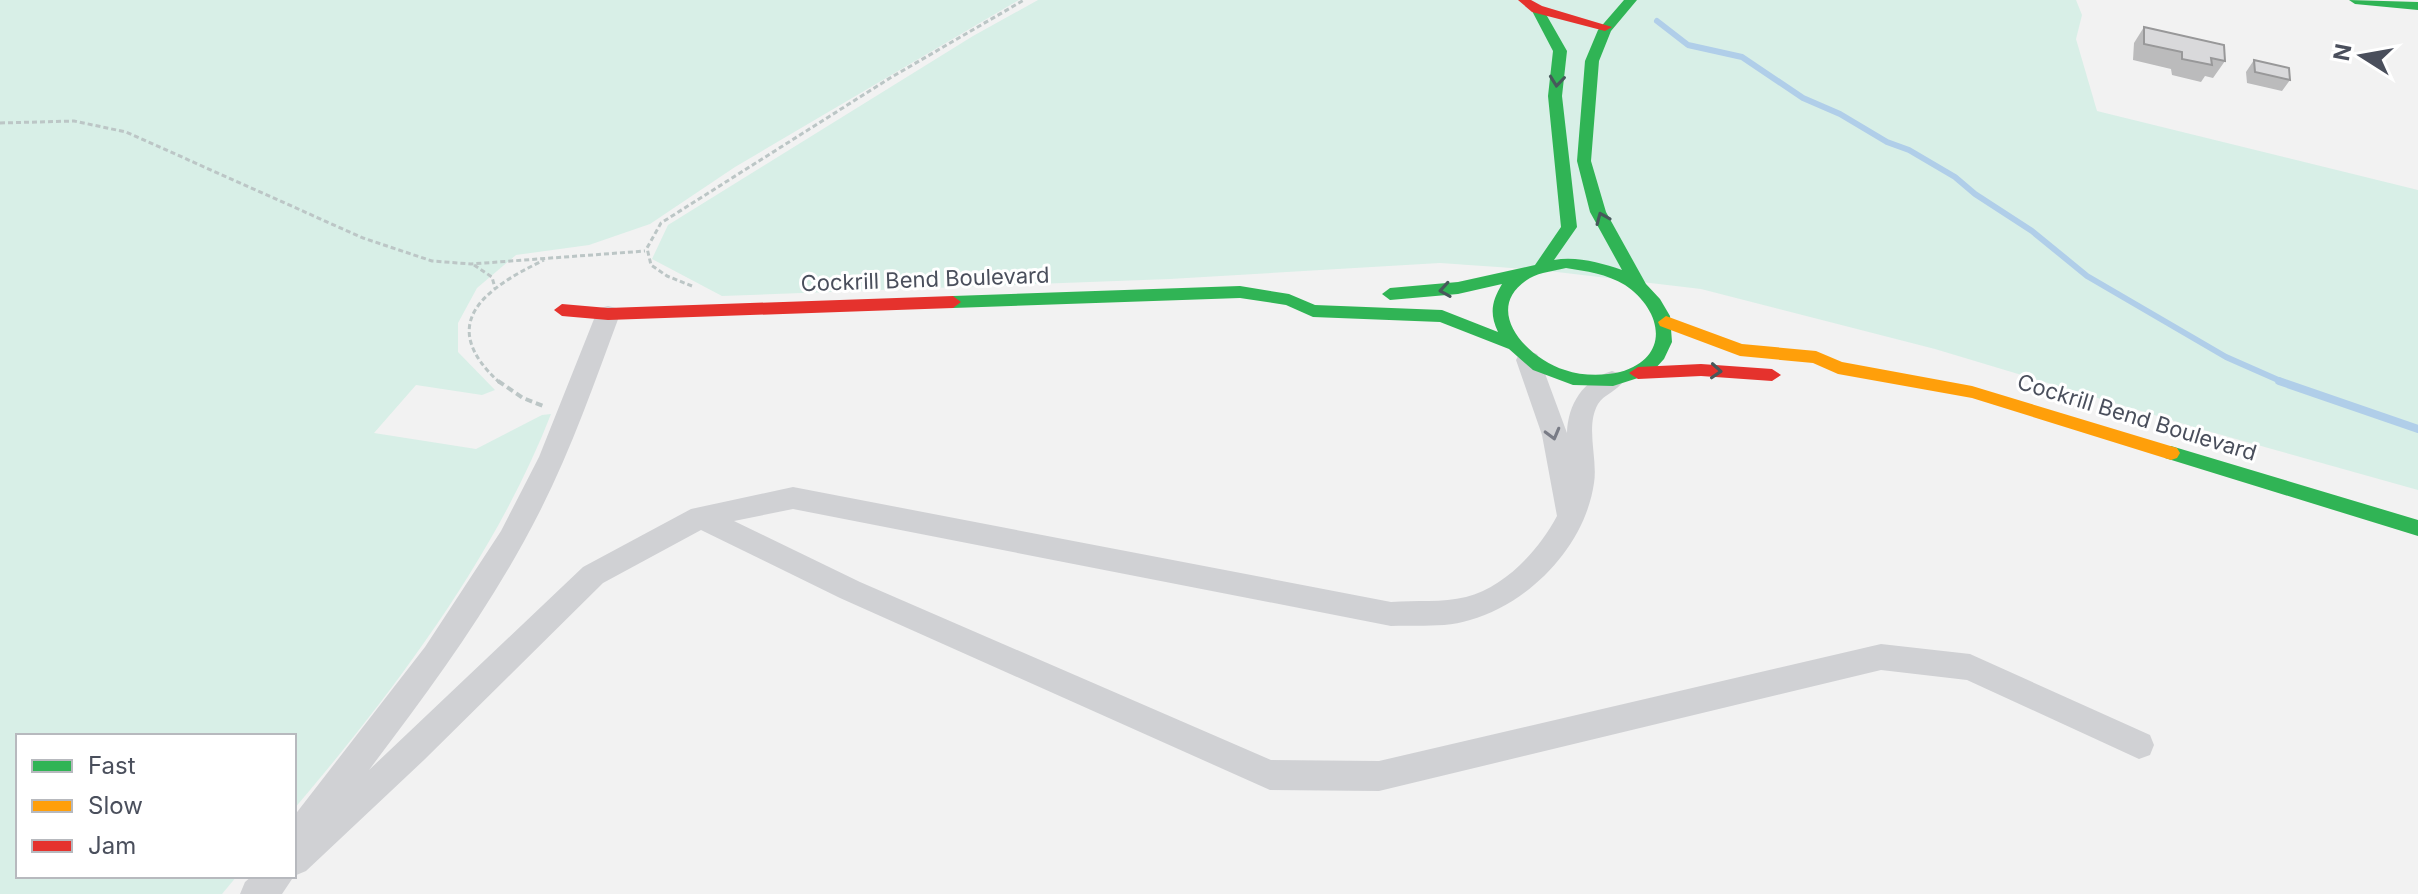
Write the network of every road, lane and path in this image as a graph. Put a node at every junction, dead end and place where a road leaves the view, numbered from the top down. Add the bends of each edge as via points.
1 (1024, 0) edge
2 (1592, 0) edge
3 (1631, 0) edge
4 (2355, 0) edge
5 (1530, 4) edge
6 (2418, 6) edge
7 (1577, 18) junction
8 (1605, 27) junction
9 (1560, 51) junction
10 (0, 123) edge
11 (1562, 160) junction
12 (1583, 163) junction
13 (645, 251) junction
14 (549, 257) junction
15 (471, 264) junction
16 (1542, 266) junction
17 (1521, 274) junction
18 (1639, 287) junction
19 (495, 288) junction
20 (1289, 300) junction
21 (562, 310) dead end
22 (700, 311) junction
23 (608, 314) junction
24 (1666, 322) junction
25 (1519, 352) junction
26 (1838, 368) junction
27 (1638, 373) junction
28 (1612, 380) junction
29 (572, 408) junction
30 (1570, 515) junction
31 (701, 517) junction
32 (2418, 528) edge
33 (2139, 745) dead end
34 (296, 839) edge
35 (296, 858) edge
36 (261, 878) edge
37 (275, 878) edge
38 (247, 894) edge
39 (257, 894) edge

1 - 13 path via 679,210 653,233
2 - 7 street
3 - 8 street
4 - 6 street
5 - 7 street
5 - 9 street
7 - 8 street
7 - 9 street
8 - 12 street via 1586,91
9 -> 11 street via 1555,96
10 - 15 path via 57,120 108,126 392,249 432,261
11 - 12 street
11 - 16 street via 1569,227
18 -> 12 street via 1607,229
13 - 14 path
13 - 22 path via 654,270 702,292
14 - 15 path
14 - 19 path
15 - 19 path via 485,269
16 - 17 street
16 - 18 street via 1592,266
17 -> 20 street, Cockrill Bend Boulevard via 1417,294 1309,295
17 - 25 street via 1498,304 1499,323
18 - 24 street
19 - 29 path via 470,319 467,344 472,357 528,402
20 - 22 street, Cockrill Bend Boulevard via 1240,292
20 - 25 street, Cockrill Bend Boulevard via 1313,311 1442,316
21 - 23 street, Cockrill Bend Boulevard
22 - 23 street, Cockrill Bend Boulevard
23 - 29 street
24 - 26 street, Cockrill Bend Boulevard via 1740,350 1816,357
24 - 27 street via 1666,342 1656,360
25 - 28 street via 1554,374
25 -> 30 street via 1555,435
27 -> 26 street, Cockrill Bend Boulevard via 1701,370 1823,378
26 - 32 street, Cockrill Bend Boulevard via 1972,392
27 - 28 street
28 - 30 street via 1590,396 1579,429 1581,484
29 - 34 street via 512,537 460,621
30 - 31 street via 1552,550 1515,586 1471,608 1391,614 793,498
31 - 33 street via 850,590 1270,775 1379,776 1881,657 1970,667
31 - 35 street via 593,575
36 - 38 street
37 - 39 street

